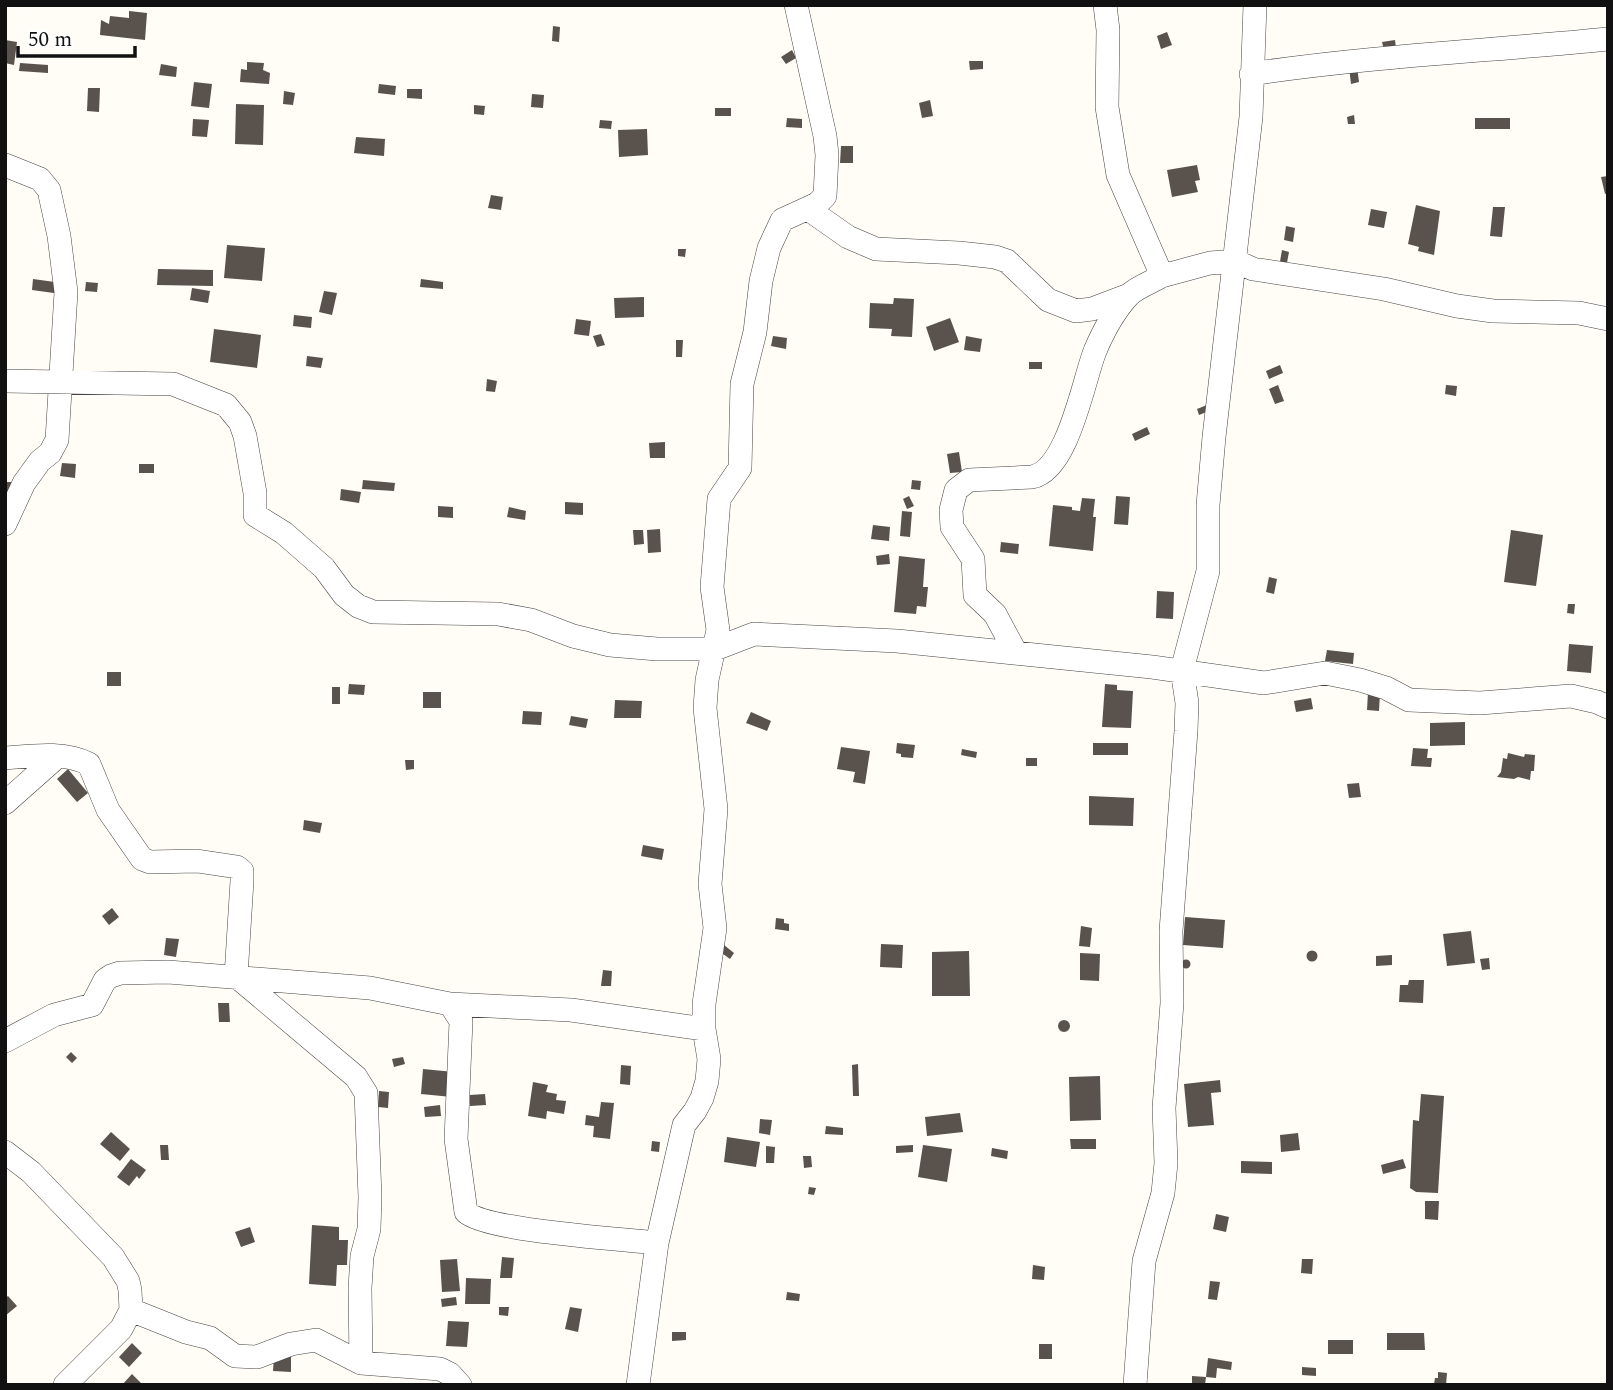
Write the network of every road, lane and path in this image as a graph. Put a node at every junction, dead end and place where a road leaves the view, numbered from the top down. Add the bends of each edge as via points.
1 (796, 5) edge
2 (1105, 5) edge
3 (1255, 5) edge
4 (1608, 39) edge
5 (1251, 74) junction
6 (5, 165) edge
7 (808, 209) junction
8 (1235, 261) junction
9 (1162, 276) junction
10 (1129, 295) junction
11 (1608, 319) edge
12 (5, 381) edge
13 (60, 382) junction
14 (5, 524) edge
15 (715, 649) junction
16 (1016, 653) junction
17 (1182, 670) junction
18 (1608, 707) edge
19 (58, 756) junction
20 (5, 758) edge
21 (5, 803) edge
22 (236, 976) junction
23 (450, 1004) junction
24 (704, 1029) junction
25 (5, 1041) edge
26 (5, 1152) edge
27 (657, 1242) junction
28 (131, 1310) junction
29 (361, 1363) junction
30 (65, 1385) edge
31 (460, 1385) edge
32 (638, 1385) edge
33 (1135, 1385) edge

1 - 7 street via 827,155 825,196
2 - 9 street via 1107,107 1118,175
3 - 5 street
4 - 5 street via 1329,62
5 - 8 street via 1251,117
6 - 13 street via 40,178 49,190 66,292
7 - 10 street via 848,237 876,248 1007,261 1048,300 1076,311
7 - 15 street via 782,220 761,281 742,384 740,468 719,499 712,587 718,630
8 - 9 street
8 - 11 street via 1254,269 1384,289 1457,306
8 - 17 street via 1213,451 1208,570
9 - 10 street
10 - 16 street via 1096,349 1069,435 1046,470 1040,476 969,480 953,498 952,527 973,559 975,595 995,614
12 - 13 street
13 - 14 street via 55,447 24,483
13 - 15 street via 173,384 226,405 245,436 256,493 255,515 324,568 358,606 373,612 498,614 610,645
15 - 16 street via 754,634
15 - 24 street via 705,708 716,809 710,884 715,928
16 - 17 street
17 - 18 street via 1264,683 1325,673 1386,688 1409,700 1480,703 1571,696
17 - 33 street via 1186,731 1171,931 1166,1163 1163,1193 1144,1261
19 - 20 street
19 - 21 street
19 - 22 street via 89,764 108,810 142,859 197,860 242,871
22 - 23 street via 370,988
22 - 25 street via 120,973 105,980 92,1005 54,1015
22 - 29 street via 356,1077 366,1093 370,1197 360,1288
23 - 24 street via 571,1010
23 - 27 street via 461,1021 456,1139 466,1212 475,1220 510,1227
24 - 27 street via 707,1081 684,1125
26 - 28 street via 31,1172 113,1257 128,1281
27 - 32 street
28 - 29 street via 210,1338 236,1356 257,1357 316,1340
28 - 30 street via 114,1337
29 - 31 street via 440,1369

